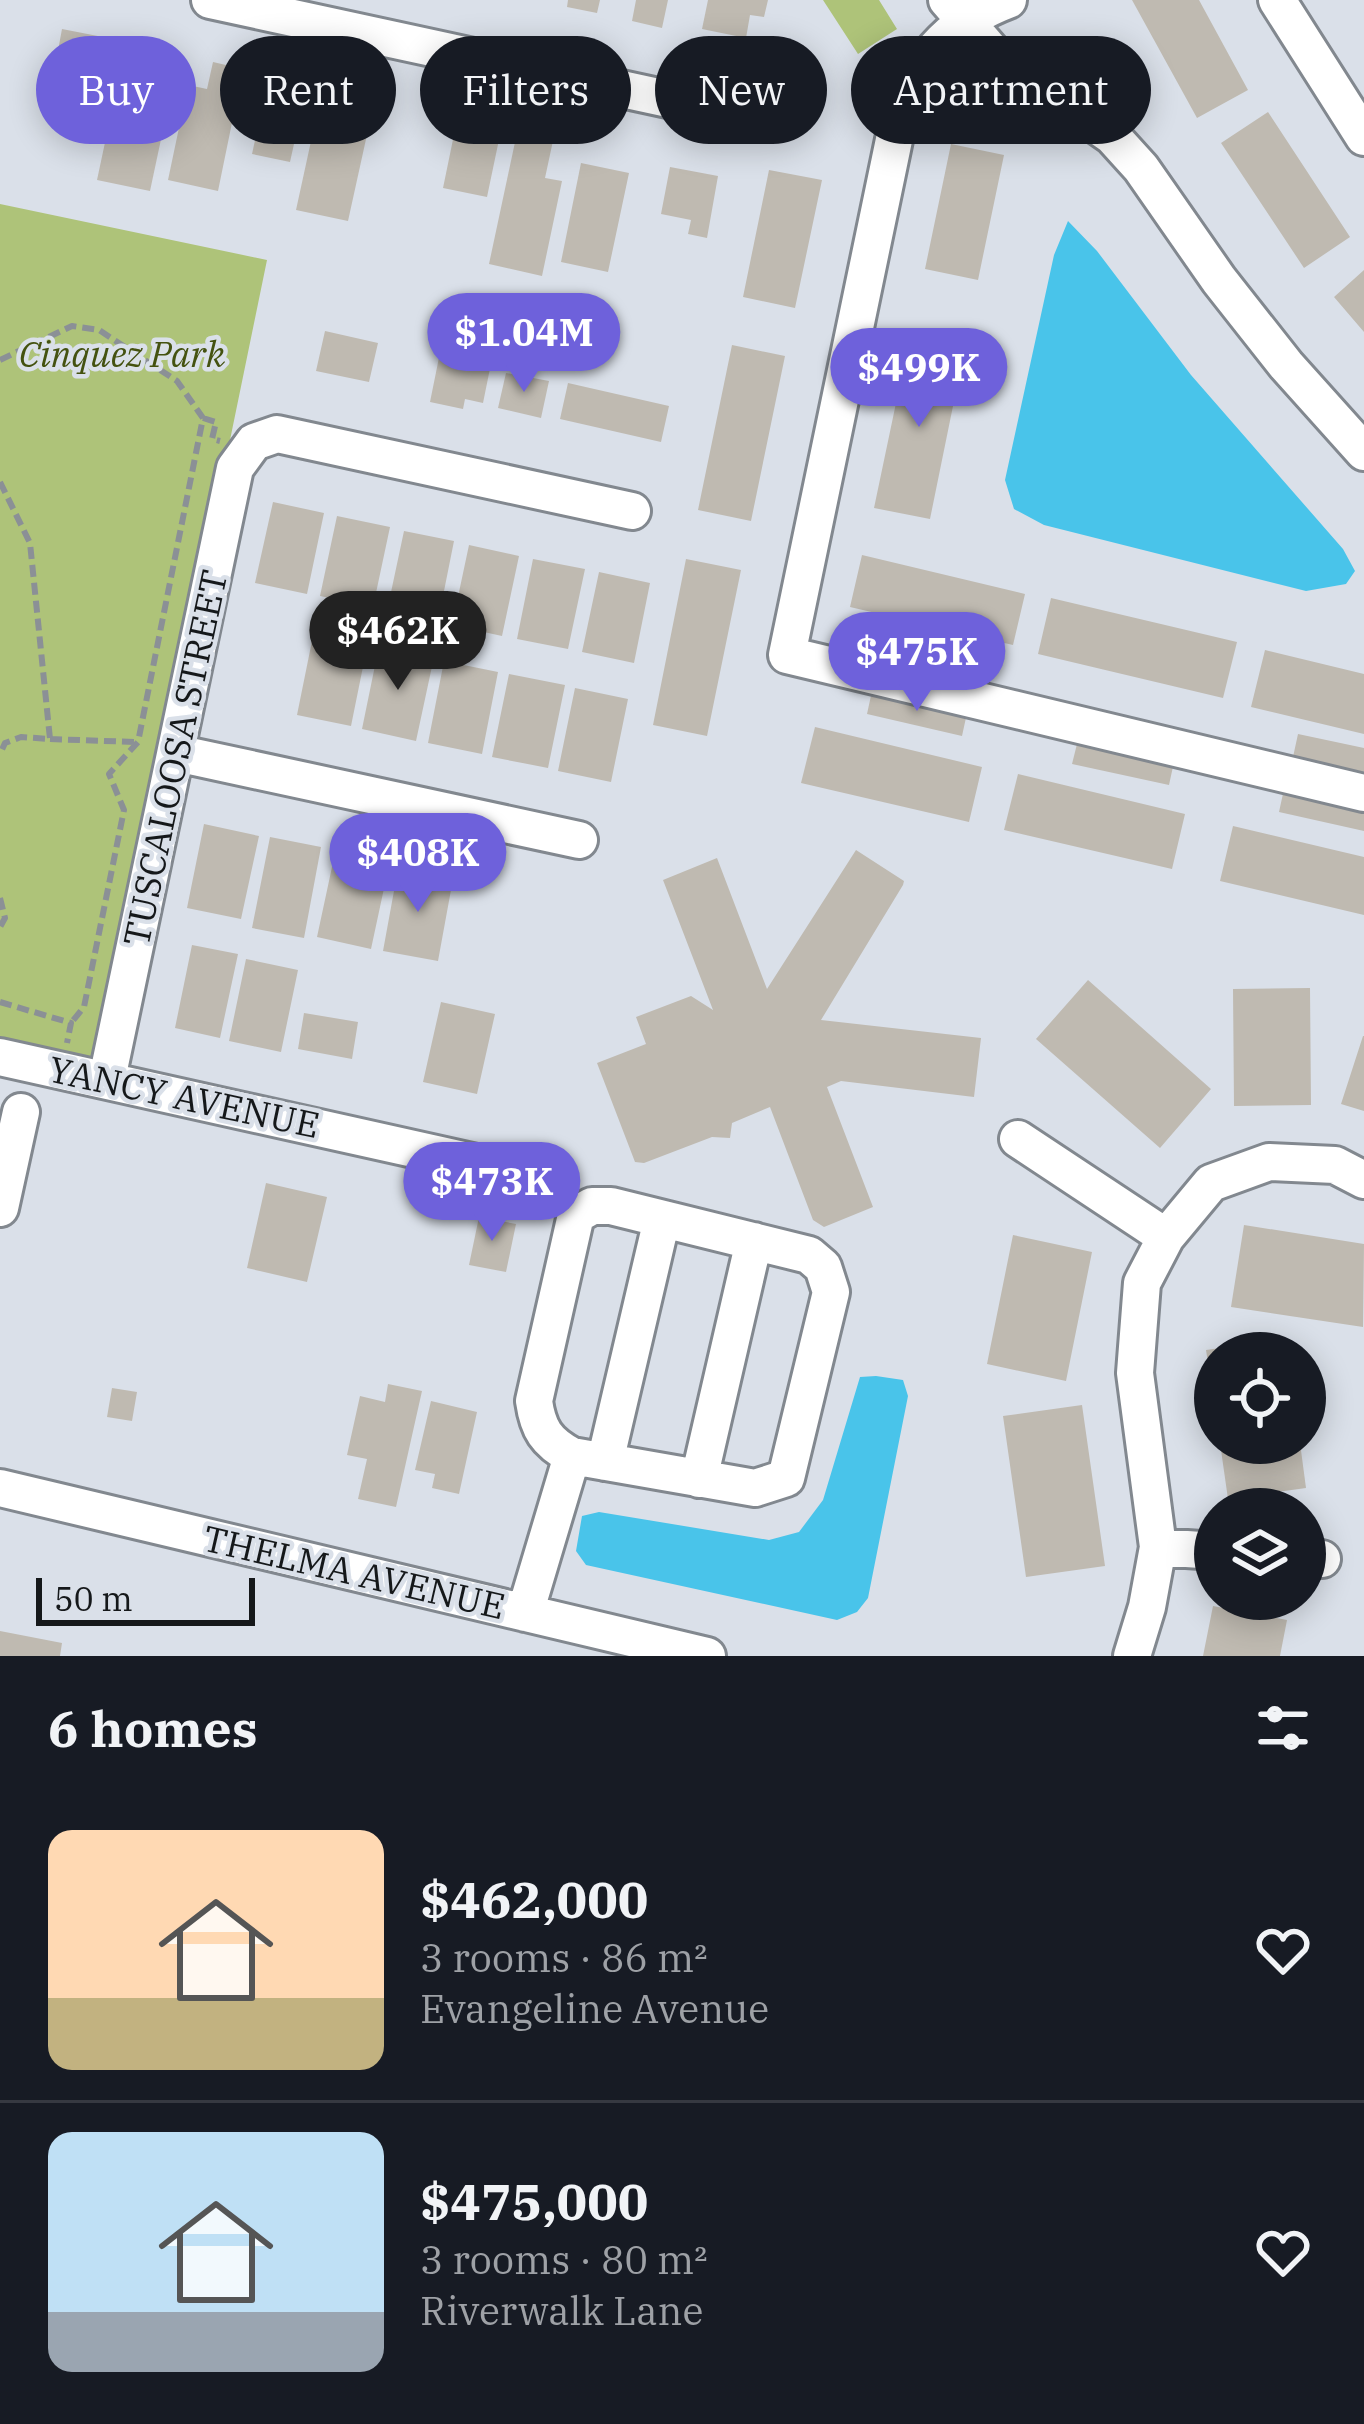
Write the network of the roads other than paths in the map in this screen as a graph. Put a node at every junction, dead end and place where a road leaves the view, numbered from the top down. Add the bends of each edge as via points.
1 (211, 0) edge
2 (1008, 0) edge
3 (1277, 0) edge
4 (955, 11) edge
5 (655, 96) edge
6 (1364, 137) edge
7 (1364, 452) edge
8 (632, 511) dead end
9 (176, 753) junction
10 (1364, 793) edge
11 (579, 840) dead end
12 (0, 1057) edge
13 (107, 1079) junction
14 (21, 1112) dead end
15 (1018, 1139) dead end
16 (508, 1170) dead end
17 (1364, 1180) edge
18 (0, 1208) edge
19 (662, 1219) junction
20 (1166, 1237) junction
21 (754, 1241) junction
22 (588, 1459) junction
23 (699, 1479) junction
24 (0, 1488) edge
25 (1158, 1547) junction
26 (1194, 1550) edge
27 (525, 1613) junction
28 (707, 1656) edge
29 (1132, 1656) edge

1 - 5 street
2 - 4 street
3 - 6 street
4 - 7 street via 1010,68 1112,136 1286,365
4 - 10 street via 901,106 787,655
8 - 9 street, TUSCALOOSA STREET via 278,434 254,442 235,468
9 - 11 street
9 - 13 street, TUSCALOOSA STREET
12 - 13 street, YANCY AVENUE
13 - 16 street, YANCY AVENUE
14 - 18 street
15 - 20 street
17 - 20 street via 1334,1165 1269,1162 1211,1184
19 - 21 street
19 - 22 street
19 - 22 street via 611,1206 576,1215 534,1401 537,1426 556,1447
20 - 25 street via 1142,1282 1135,1373
21 - 23 street
21 - 23 street via 809,1255 824,1267 831,1292 790,1472 755,1488
22 - 23 street
22 - 27 street
24 - 27 street, THELMA AVENUE
25 - 26 street
25 - 29 street
27 - 28 street, THELMA AVENUE

